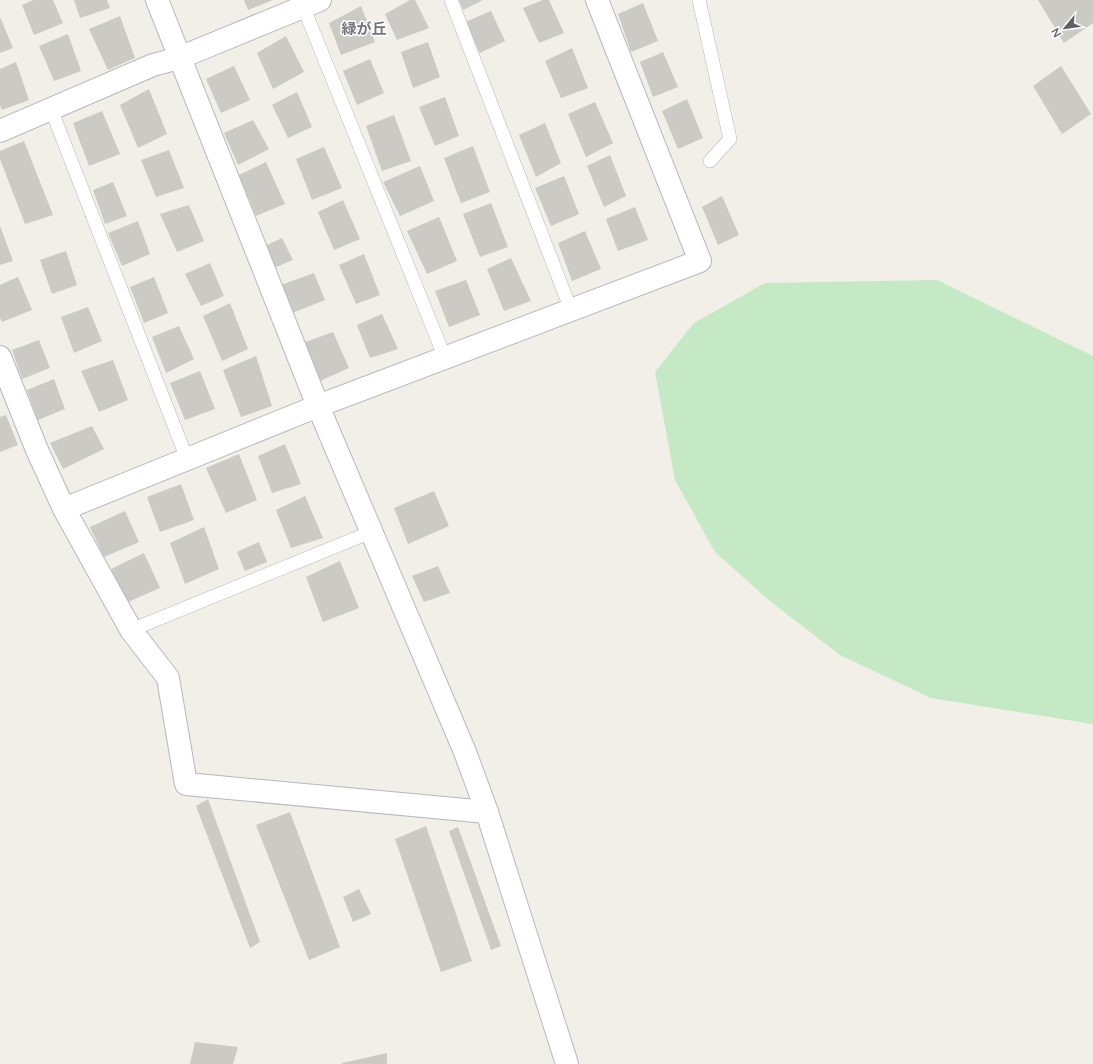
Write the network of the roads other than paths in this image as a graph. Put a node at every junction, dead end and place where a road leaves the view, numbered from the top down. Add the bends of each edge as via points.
1 (157, 0) edge
2 (451, 0) edge
3 (597, 0) edge
4 (699, 0) edge
5 (312, 3) edge
6 (179, 58) junction
7 (51, 109) junction
8 (0, 131) edge
9 (710, 161) dead end
10 (571, 310) junction
11 (0, 357) edge
12 (445, 358) junction
13 (318, 406) junction
14 (187, 459) junction
15 (64, 509) junction
16 (371, 532) junction
17 (131, 630) junction
18 (487, 812) junction
19 (567, 1064) edge

1 - 6 street
2 - 10 lane
3 - 10 street via 700,261
4 - 9 lane via 730,139
5 - 6 street
5 - 12 lane
6 - 7 street via 153,65
6 - 13 street
7 - 8 street
7 - 14 lane
10 - 12 street
11 - 15 street via 36,450
12 - 13 street
13 - 14 street
13 - 16 street
14 - 15 street
15 - 17 street
16 - 17 lane
16 - 18 street via 465,752
17 - 18 street via 168,678 186,784
18 - 19 street

